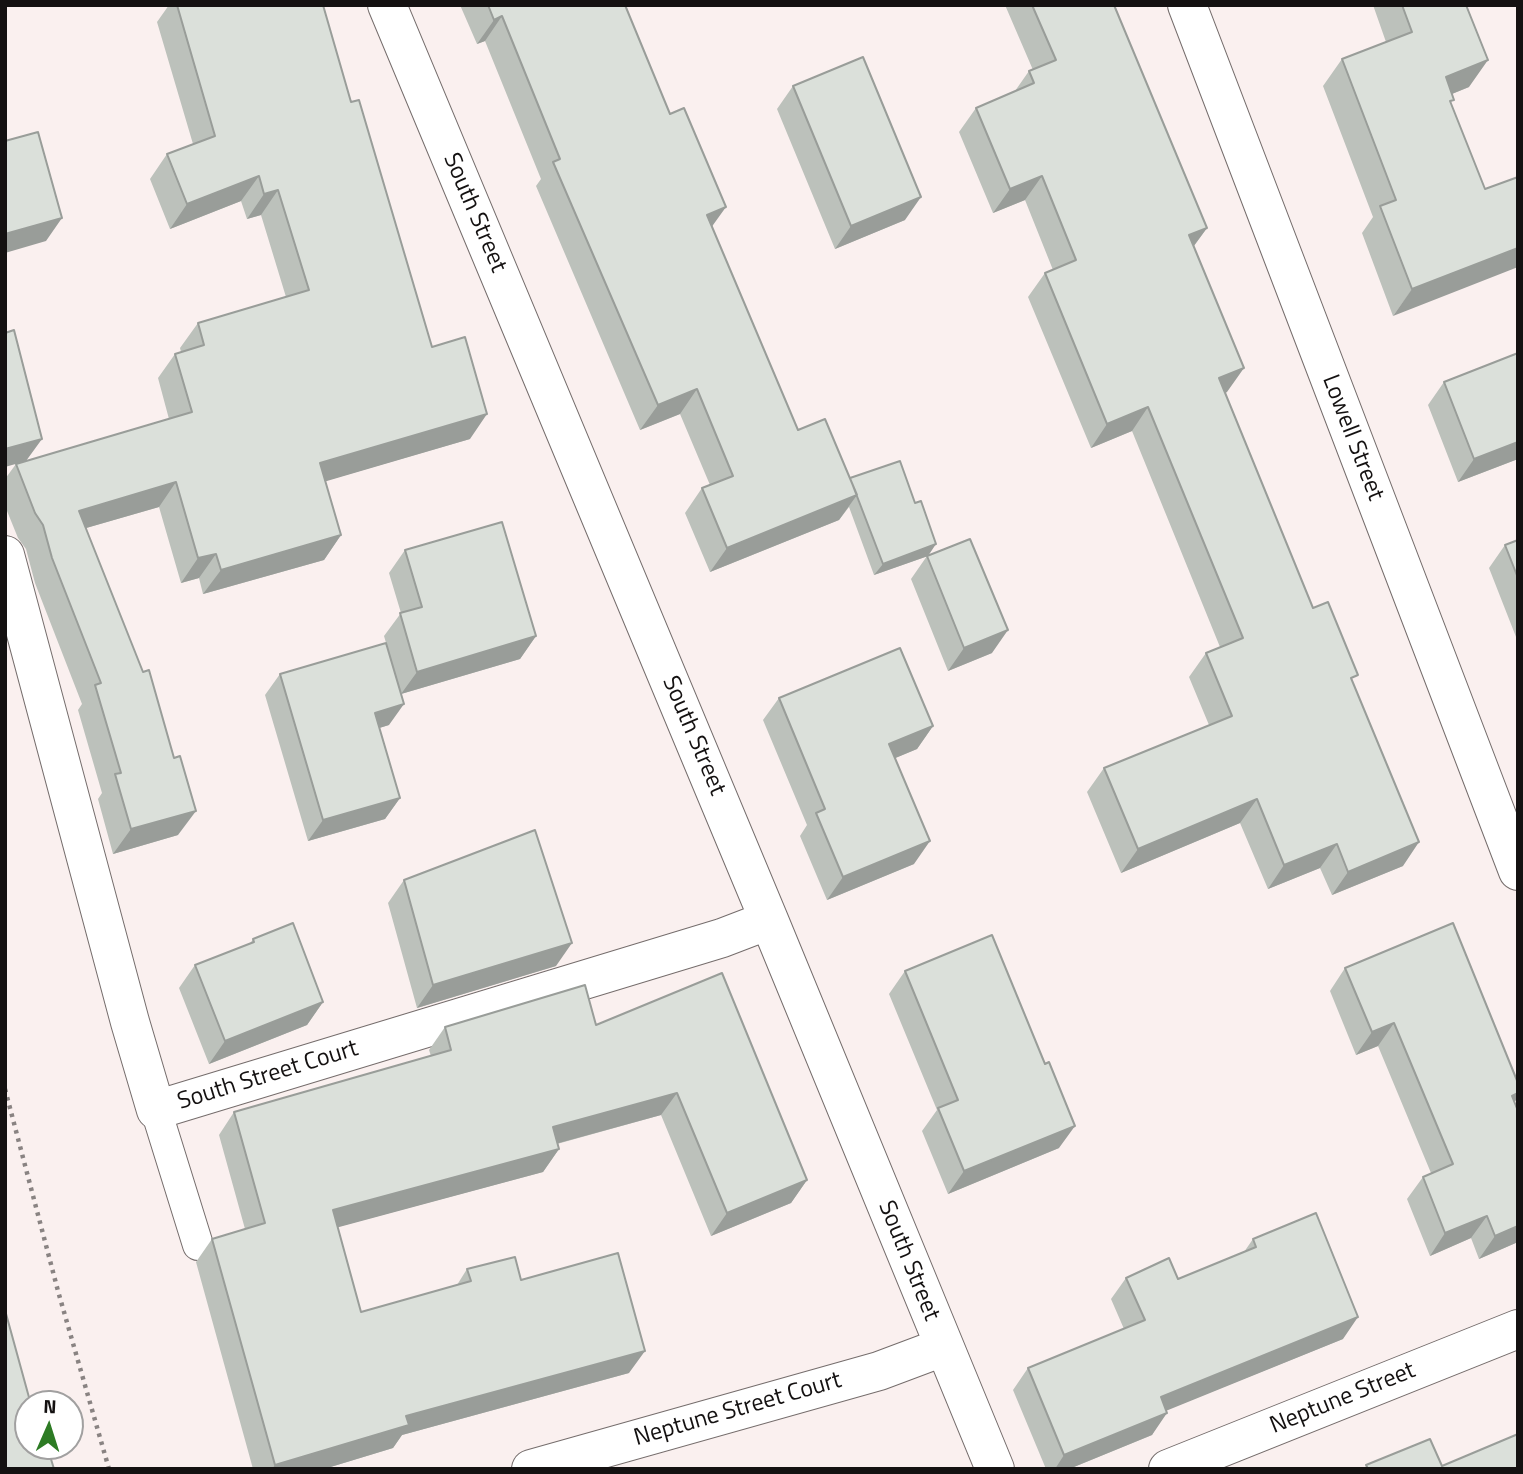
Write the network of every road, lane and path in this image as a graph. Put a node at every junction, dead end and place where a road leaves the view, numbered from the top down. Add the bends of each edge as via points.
1 (387, 5) edge
2 (1187, 5) edge
3 (5, 555) edge
4 (1518, 871) edge
5 (769, 920) junction
6 (5, 1089) edge
7 (156, 1111) junction
8 (198, 1245) dead end
9 (1518, 1329) edge
10 (943, 1347) junction
11 (109, 1469) edge
12 (531, 1469) edge
13 (995, 1469) edge
14 (1168, 1469) edge

1 - 5 street, South Street
2 - 4 street, Lowell Street
3 - 7 street, South Street Court
5 - 7 street, South Street Court
5 - 10 street, South Street
6 - 11 path
7 - 8 lane
9 - 14 street, Neptune Street
10 - 12 street, Neptune Street Court via 879,1371
10 - 13 street, South Street

